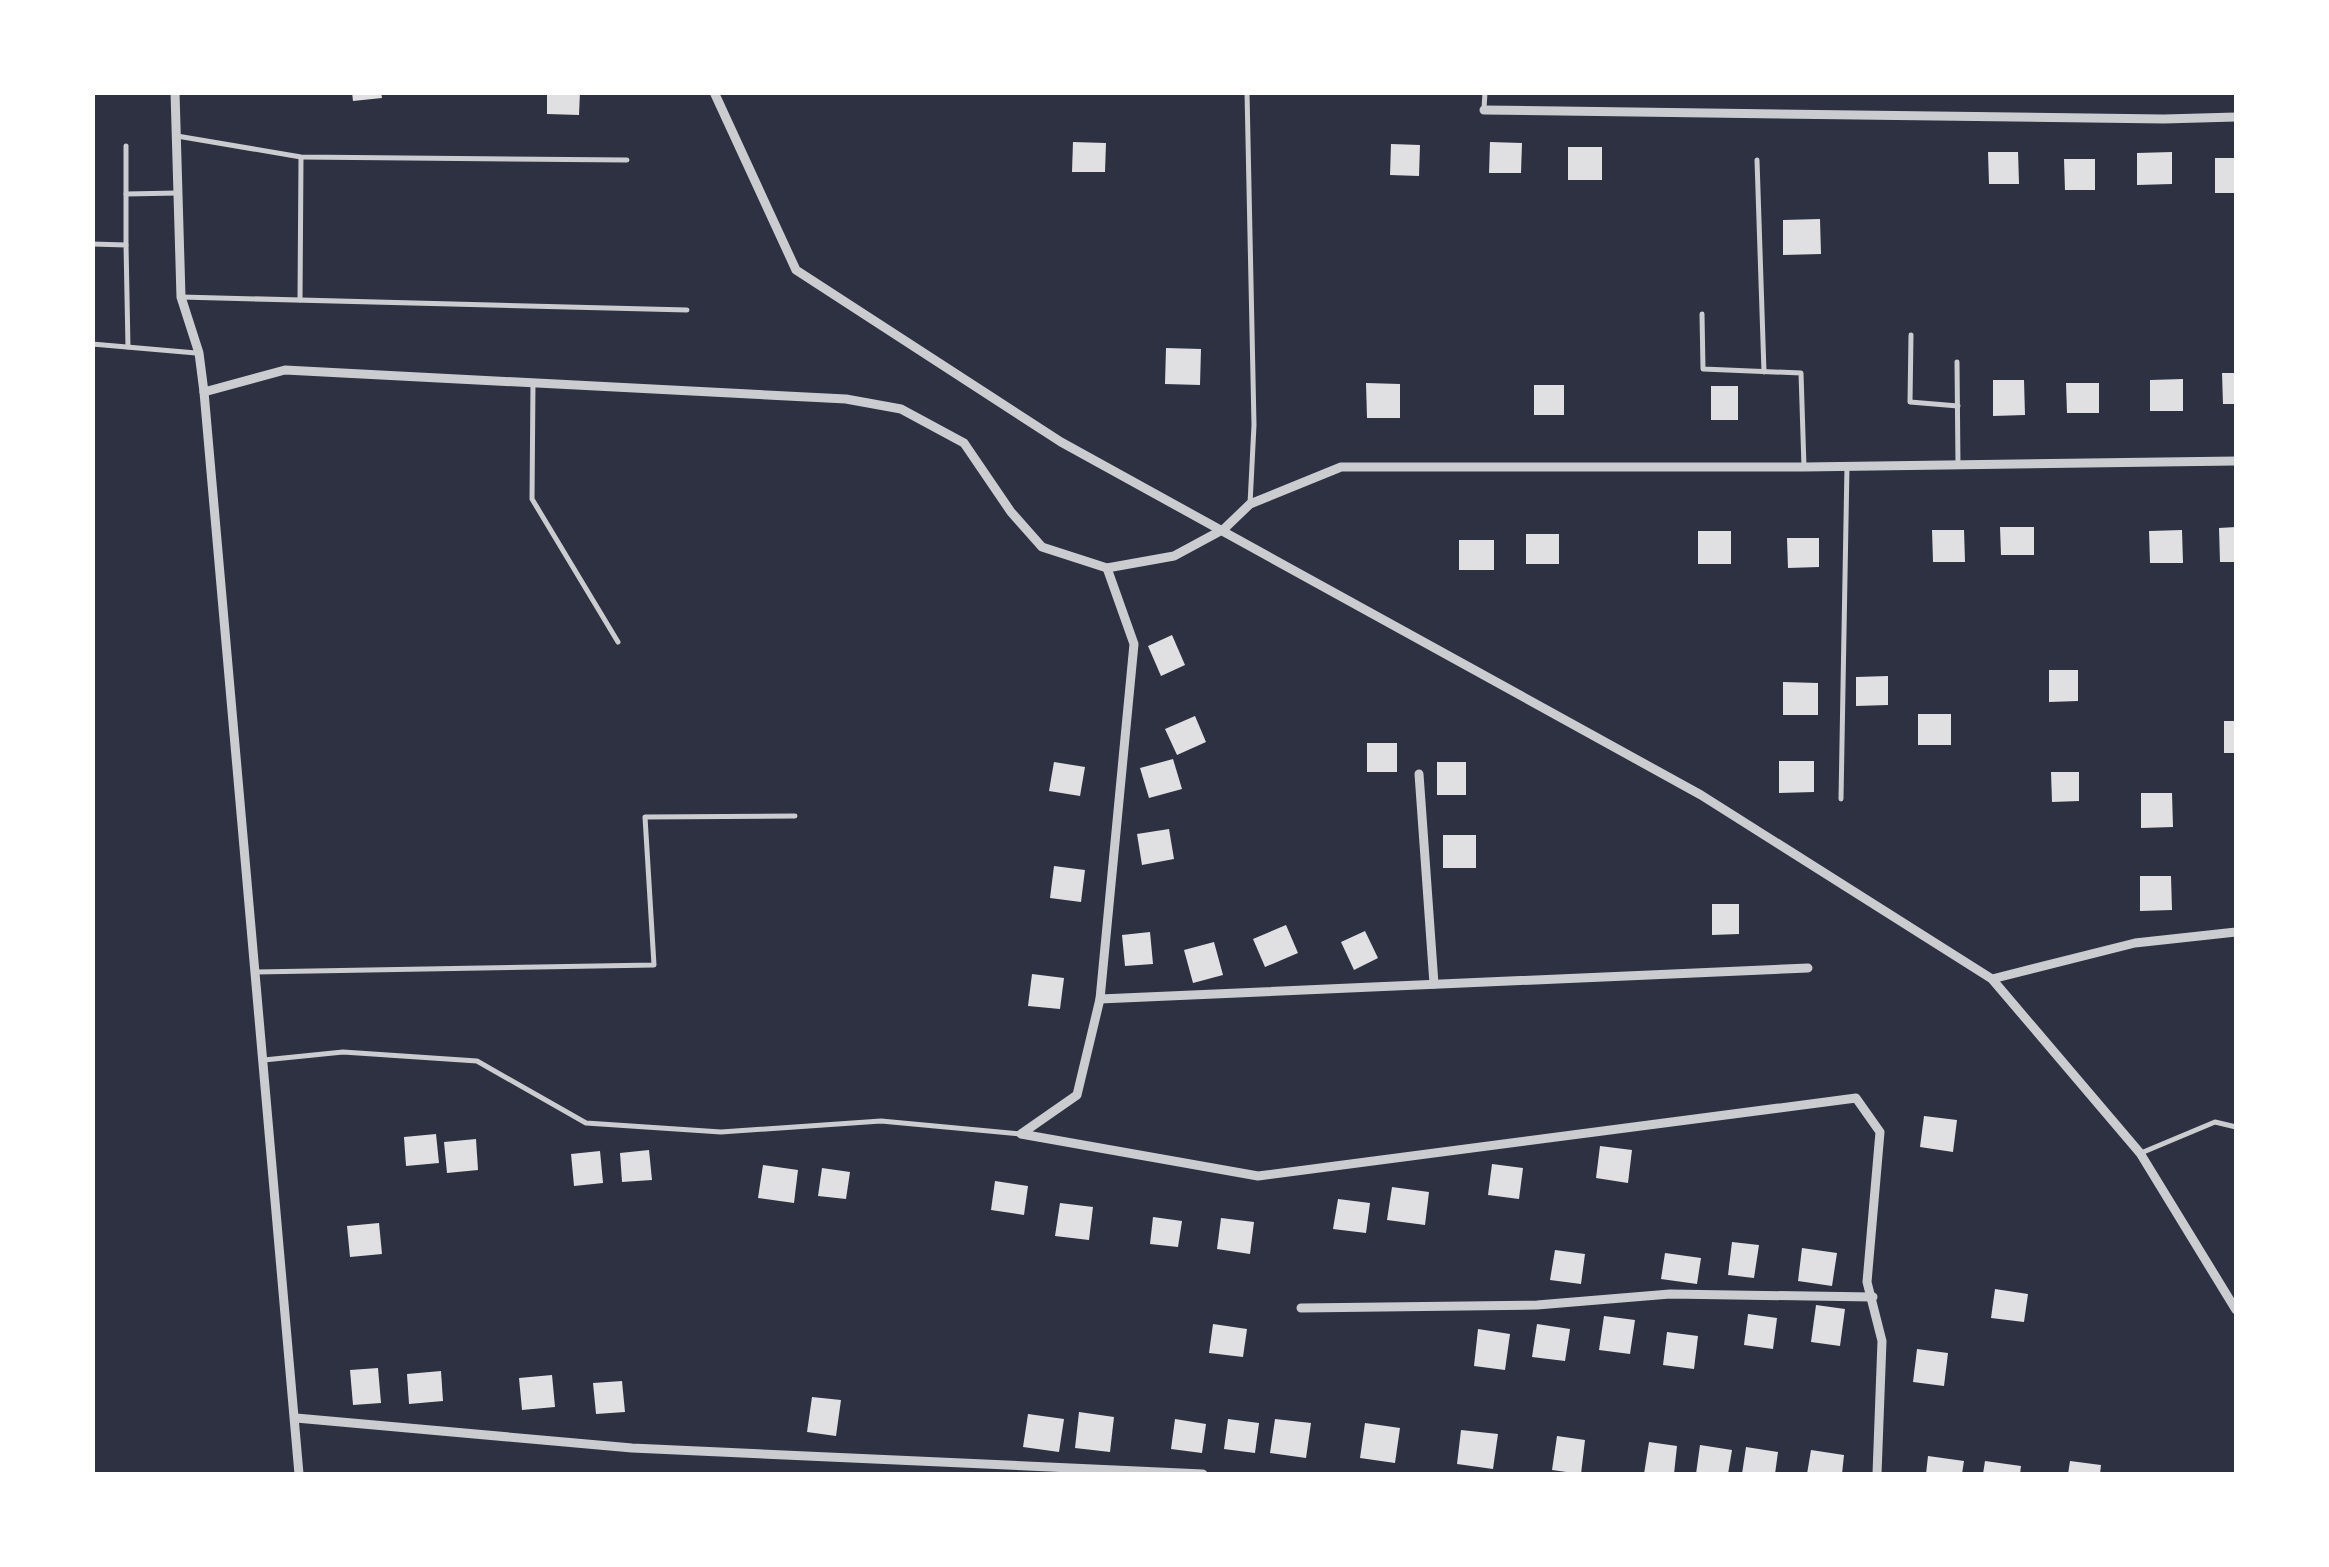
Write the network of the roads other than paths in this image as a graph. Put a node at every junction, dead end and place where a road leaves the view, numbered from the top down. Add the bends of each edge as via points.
1 (174, 92) edge
2 (714, 92) edge
3 (1246, 92) edge
4 (1485, 92) edge
5 (1484, 110) joint
6 (2236, 117) edge
7 (176, 136) junction
8 (126, 146) dead end
9 (301, 157) junction
10 (627, 160) dead end
11 (1757, 160) dead end
12 (178, 193) junction
13 (126, 194) junction
14 (92, 244) edge
15 (126, 245) junction
16 (182, 297) junction
17 (300, 300) junction
18 (687, 310) dead end
19 (1702, 314) dead end
20 (1911, 335) dead end
21 (92, 344) edge
22 (128, 347) junction
23 (199, 353) junction
24 (1958, 362) dead end
25 (1764, 372) junction
26 (533, 383) junction
27 (204, 392) junction
28 (1958, 406) junction
29 (2236, 461) edge
30 (1958, 465) junction
31 (1847, 466) junction
32 (1804, 467) junction
33 (1250, 504) junction
34 (1224, 529) junction
35 (1107, 568) junction
36 (618, 642) dead end
37 (1420, 774) dead end
38 (1841, 799) dead end
39 (795, 816) dead end
40 (2236, 932) edge
41 (1808, 968) dead end
42 (256, 972) junction
43 (1992, 978) junction
44 (1434, 984) junction
45 (1100, 999) junction
46 (264, 1060) junction
47 (2236, 1127) edge
48 (1021, 1134) junction
49 (2140, 1153) junction
50 (1873, 1297) junction
51 (1301, 1308) dead end
52 (2236, 1310) edge
53 (296, 1418) junction
54 (987, 1462) junction
55 (299, 1474) edge
56 (990, 1474) edge
57 (1203, 1474) edge
58 (1877, 1474) edge

1 - 7 street
2 - 34 street via 796,270 1061,442
3 - 33 lane
4 - 5 lane
5 - 6 street
7 - 9 lane
7 - 12 street
8 - 13 lane
9 - 10 lane
9 - 17 lane
11 - 25 lane
12 - 13 lane
12 - 16 street
13 - 15 lane
14 - 15 lane
15 - 22 lane
16 - 17 lane
16 - 23 street
17 - 18 lane
19 - 25 lane via 1703,370
20 - 28 lane via 1910,402
21 - 22 lane
22 - 23 lane
23 - 27 street
24 - 28 lane
25 - 32 lane via 1801,373
26 - 27 street via 285,370
26 - 35 street via 846,399 901,409 964,443 1042,547
26 - 36 lane via 532,498
27 - 42 street
28 - 30 lane
29 - 30 street
30 - 31 street
31 - 32 street
31 - 38 lane
32 - 33 street via 1341,466
33 - 34 street
34 - 35 street via 1174,556
34 - 43 street via 1701,795
35 - 45 street via 1134,644
37 - 44 street
39 - 42 lane via 645,817 654,966
40 - 43 street via 2134,943
41 - 44 street
42 - 46 street
43 - 49 street
44 - 45 street
45 - 48 street via 1077,1096
46 - 48 lane via 344,1052 478,1061 586,1123 721,1132 881,1121
46 - 53 street
47 - 49 lane via 2214,1122
48 - 50 street via 1258,1176 1856,1098 1880,1132 1867,1282
49 - 52 street
50 - 51 street via 1670,1294 1536,1305
50 - 58 street via 1882,1341
53 - 54 street via 632,1448
53 - 55 street
54 - 56 street
54 - 57 street

